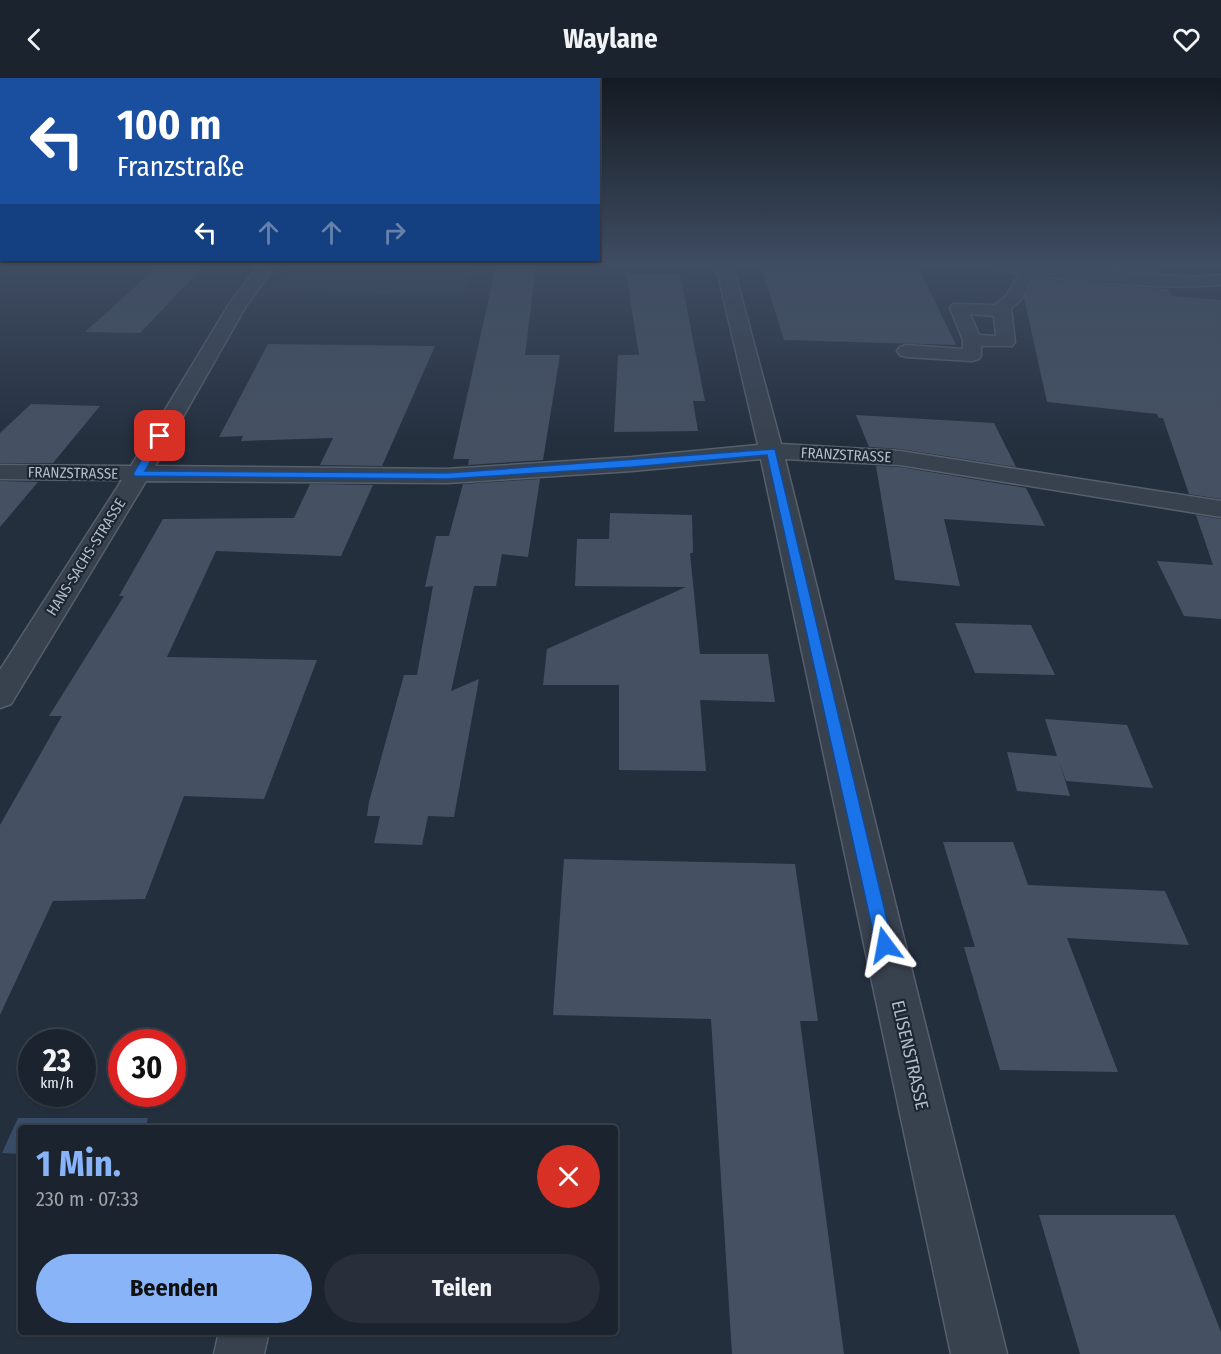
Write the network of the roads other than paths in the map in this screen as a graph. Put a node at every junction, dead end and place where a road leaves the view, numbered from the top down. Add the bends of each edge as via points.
1 (225, 326) edge
2 (740, 326) edge
3 (966, 326) edge
4 (1004, 326) edge
5 (972, 340) junction
6 (906, 351) dead end
7 (771, 452) junction
8 (0, 472) edge
9 (138, 474) junction
10 (1221, 509) edge
11 (0, 696) edge
12 (243, 1335) edge
13 (239, 1354) edge
14 (979, 1354) edge

1 - 9 street, HANS-SACHS-STRASSE
2 - 7 street, ELISENSTRASSE
3 - 5 lane
4 - 5 lane via 1006,342
5 - 6 lane via 972,355
7 - 9 street, FRANZSTRASSE via 447,476
7 - 10 street, FRANZSTRASSE via 900,458
7 - 14 street, ELISENSTRASSE
8 - 9 street, FRANZSTRASSE
9 - 11 street, HANS-SACHS-STRASSE
12 - 13 lane

